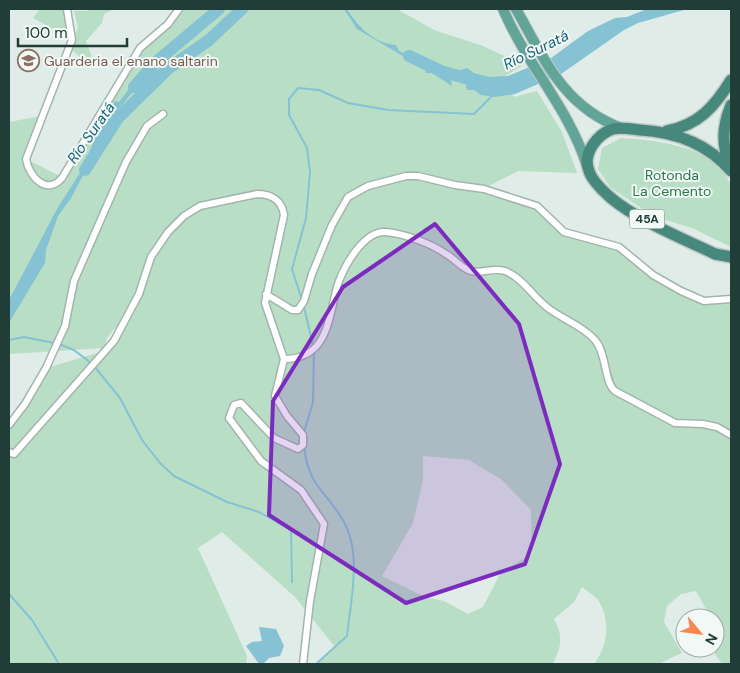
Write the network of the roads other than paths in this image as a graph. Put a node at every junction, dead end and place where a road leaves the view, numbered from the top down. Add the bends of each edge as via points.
1 (66, 9) edge
2 (179, 9) edge
3 (503, 9) edge
4 (516, 9) edge
5 (731, 80) edge
6 (731, 105) edge
7 (163, 114) dead end
8 (621, 128) junction
9 (664, 132) junction
10 (731, 169) edge
11 (589, 171) junction
12 (715, 254) junction
13 (731, 257) edge
14 (731, 266) edge
15 (266, 294) junction
16 (731, 299) edge
17 (284, 359) junction
18 (9, 425) edge
19 (731, 435) edge
20 (11, 453) edge
21 (9, 460) edge
22 (303, 664) edge

1 - 2 street via 72,40 26,159 28,170 37,181 50,186 62,178 140,48 168,24
3 - 11 main road, 45A via 530,60 570,123
4 - 8 main road via 571,97 602,121
5 - 9 highway via 716,104 703,116 679,129
6 - 10 highway via 723,130
7 - 18 street via 147,126 126,162 74,281 65,326 46,368
8 - 9 highway
8 - 11 highway via 596,140 589,153
9 - 10 highway via 700,146
11 - 12 highway, 45A via 611,198 627,209
12 - 13 highway, 45A
12 - 14 highway, 45A
15 - 16 street via 292,310 298,310 340,208 348,197 368,186 418,176 484,189 537,206 564,232 619,247 653,275 681,291 704,300
15 - 17 street via 265,303
15 - 20 street via 284,224 281,204 266,194 257,194 192,210 154,250 136,301 111,346
17 - 19 street via 306,355 319,340 329,324 342,275 366,239 374,233 392,233 439,249 471,272 500,270 512,275 547,307 595,340 604,356 615,392 672,422 704,424
17 - 22 street via 275,396 303,435 303,445 298,449 274,438 241,403 234,405 229,418 261,461 301,490 324,524
20 - 21 street

